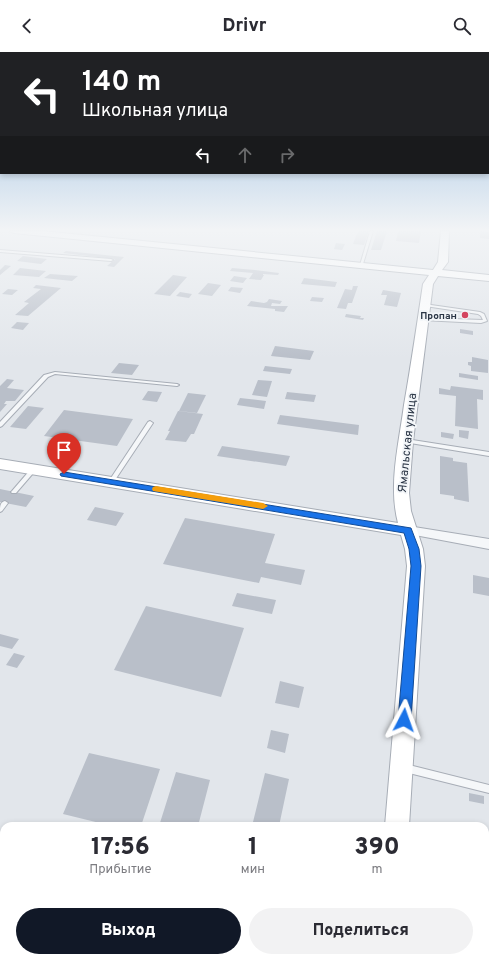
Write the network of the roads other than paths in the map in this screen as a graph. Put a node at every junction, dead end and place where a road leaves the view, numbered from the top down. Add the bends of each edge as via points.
1 (436, 273) edge
2 (441, 273) edge
3 (489, 278) edge
4 (459, 310) junction
5 (470, 311) junction
6 (424, 312) junction
7 (458, 321) junction
8 (470, 322) junction
9 (177, 385) dead end
10 (150, 423) dead end
11 (0, 425) edge
12 (406, 441) junction
13 (489, 454) edge
14 (0, 464) edge
15 (32, 470) junction
16 (111, 482) junction
17 (14, 492) dead end
18 (6, 503) dead end
19 (0, 510) edge
20 (408, 530) junction
21 (489, 544) edge
22 (401, 767) junction
23 (489, 789) edge
24 (396, 822) edge

1 - 6 street, Ямальская улица via 428,284
2 - 3 street
4 - 5 lane
4 - 6 lane
4 - 7 lane
5 - 8 lane
5 - 8 lane via 483,315 485,321
6 - 7 lane
6 - 12 street, Ямальская улица
7 - 8 lane
9 - 11 lane via 55,373 46,376
10 - 16 lane
12 - 13 lane
12 - 20 street, Ямальская улица via 401,501
14 - 15 street
15 - 16 street
15 - 17 lane
16 - 20 street
18 - 19 lane
20 - 21 street
20 - 22 street, Ямальская улица via 416,566
22 - 23 lane
22 - 24 street, Ямальская улица

